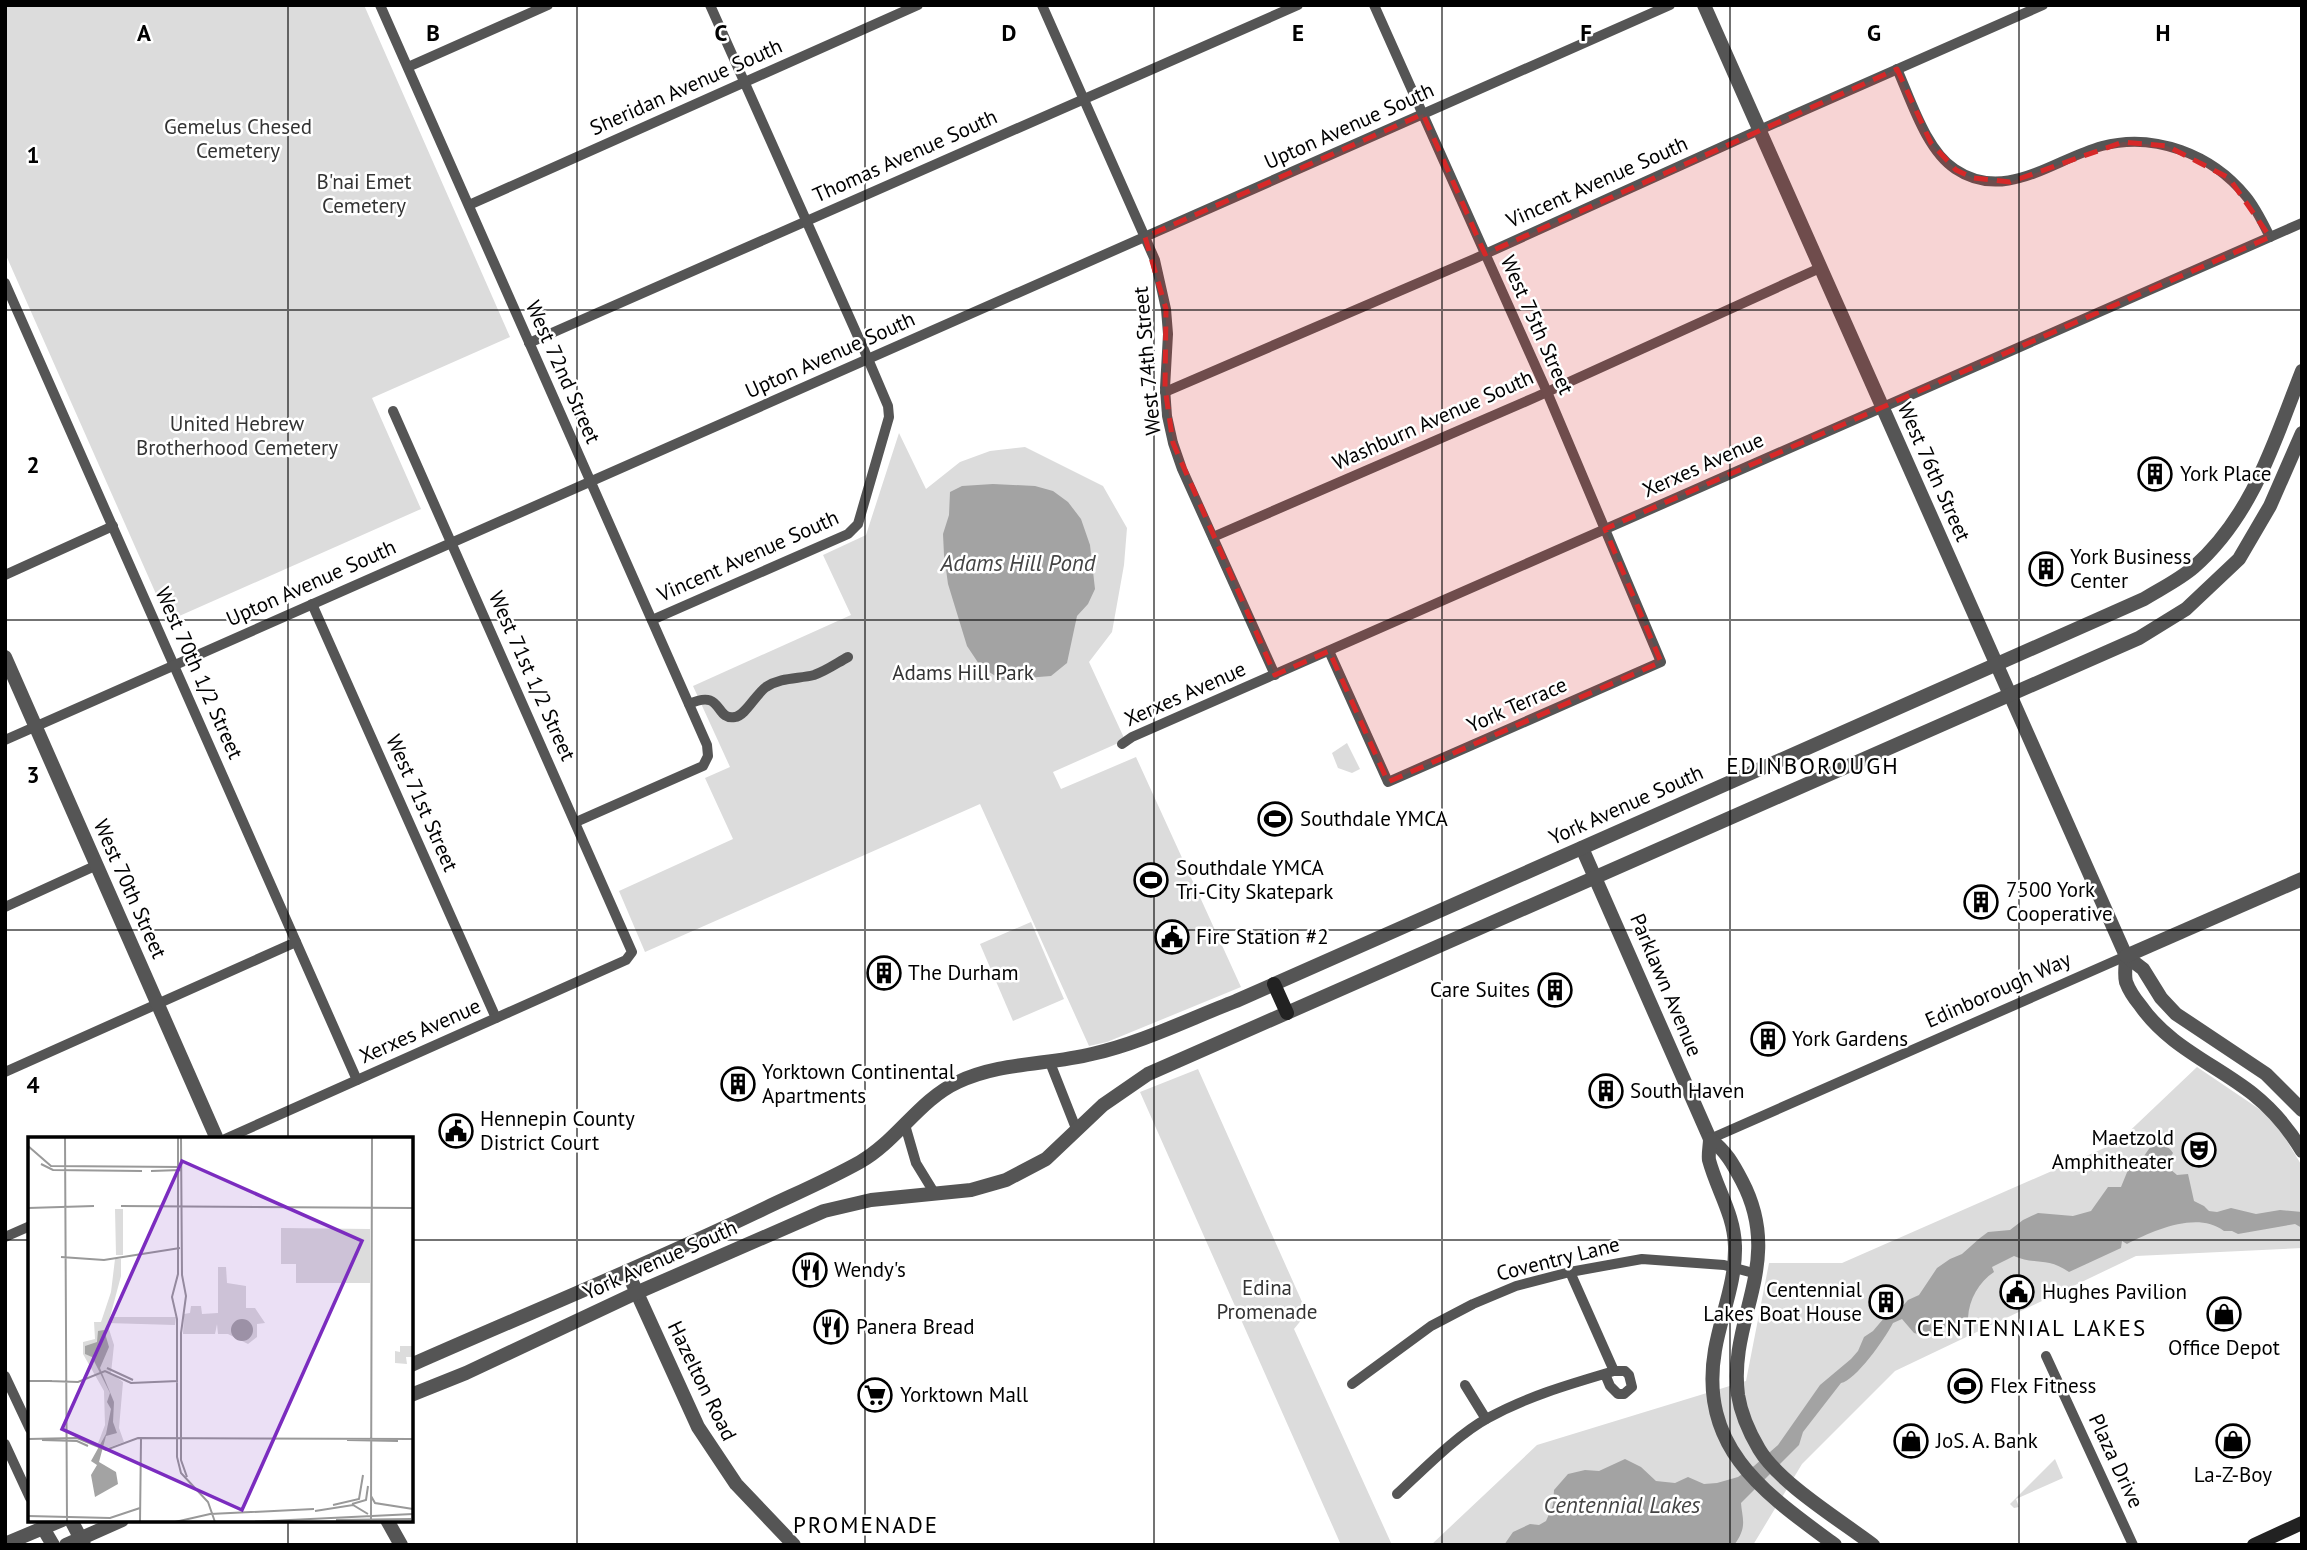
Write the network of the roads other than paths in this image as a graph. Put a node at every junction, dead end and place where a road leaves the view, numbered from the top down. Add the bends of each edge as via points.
1 (380, 5) edge
2 (548, 5) edge
3 (710, 5) edge
4 (918, 5) edge
5 (1042, 5) edge
6 (1298, 5) edge
7 (1374, 5) edge
8 (1670, 5) edge
9 (1704, 5) edge
10 (2037, 6) edge
11 (408, 67) junction
12 (1897, 69) junction
13 (744, 82) junction
14 (1083, 98) junction
15 (1423, 114) junction
16 (1759, 130) junction
17 (469, 205) junction
18 (806, 221) junction
19 (2302, 223) edge
20 (1145, 237) junction
21 (2270, 237) junction
22 (1485, 254) junction
23 (1820, 268) junction
24 (5, 283) edge
25 (529, 343) junction
26 (868, 359) junction
27 (2302, 371) edge
28 (1547, 391) junction
29 (1165, 392) junction
30 (1882, 408) junction
31 (393, 411) dead end
32 (2302, 433) edge
33 (590, 481) junction
34 (113, 526) junction
35 (1605, 529) junction
36 (1213, 537) junction
37 (452, 542) junction
38 (5, 575) edge
39 (312, 604) junction
40 (652, 620) junction
41 (1329, 651) junction
42 (5, 657) edge
43 (848, 657) dead end
44 (1661, 662) joint
45 (175, 665) junction
46 (1997, 665) junction
47 (1275, 675) junction
48 (2010, 695) junction
49 (689, 704) junction
50 (36, 726) junction
51 (5, 740) edge
52 (1122, 744) dead end
53 (576, 822) junction
54 (1582, 848) junction
55 (97, 865) junction
56 (1595, 877) junction
57 (2302, 879) edge
58 (5, 906) edge
59 (296, 942) junction
60 (2126, 956) junction
61 (630, 957) joint
62 (1274, 984) junction
63 (158, 1004) junction
64 (1287, 1013) junction
65 (496, 1018) junction
66 (1049, 1060) junction
67 (5, 1072) edge
68 (357, 1080) junction
69 (2302, 1110) edge
70 (905, 1125) junction
71 (1077, 1131) junction
72 (215, 1137) edge
73 (229, 1137) edge
74 (1710, 1139) junction
75 (2302, 1151) edge
76 (935, 1194) junction
77 (28, 1227) edge
78 (5, 1237) edge
79 (1734, 1268) junction
80 (627, 1272) junction
81 (1570, 1272) junction
82 (1757, 1273) junction
83 (636, 1293) junction
84 (2046, 1356) dead end
85 (413, 1364) edge
86 (5, 1376) edge
87 (1352, 1384) dead end
88 (1465, 1385) dead end
89 (413, 1394) edge
90 (1486, 1419) junction
91 (28, 1425) edge
92 (5, 1444) edge
93 (28, 1494) edge
94 (1397, 1494) dead end
95 (72, 1522) edge
96 (118, 1522) edge
97 (2302, 1523) edge
98 (41, 1524) edge
99 (83, 1541) edge
100 (5, 1544) edge
101 (53, 1545) edge
102 (66, 1545) edge
103 (794, 1545) edge
104 (1835, 1545) edge
105 (1873, 1545) edge
106 (2133, 1545) edge
107 (2254, 1545) edge

1 - 11 street, West 72nd Street
2 - 11 street
3 - 13 street
4 - 13 street, Sheridan Avenue South
5 - 14 street, West 74th Street
6 - 14 street, Thomas Avenue South
7 - 15 street, West 75th Street
8 - 15 street, Upton Avenue South
9 - 16 street, West 76th Street
10 - 12 street, Vincent Avenue South
11 - 17 street, West 72nd Street
12 - 16 street, Vincent Avenue South
12 - 21 street via 1931,143 1956,170 1973,178 2010,182 2101,146 2145,141 2189,153 2230,178
13 - 17 street, Sheridan Avenue South
13 - 18 street
14 - 18 street, Thomas Avenue South
14 - 20 street, West 74th Street
15 - 20 street, Upton Avenue South
15 - 22 street, West 75th Street
16 - 22 street, Vincent Avenue South
16 - 23 street, West 76th Street
17 - 25 street, West 72nd Street
18 - 25 street, Thomas Avenue South
18 - 26 street
19 - 21 street, Xerxes Avenue
20 - 26 street, Upton Avenue South
20 - 29 street, West 74th Street via 1167,309
21 - 30 street, Xerxes Avenue
22 - 28 street, West 75th Street
22 - 29 street, Vincent Avenue South
23 - 28 street, Washburn Avenue South
23 - 30 street, West 76th Street
24 - 34 street, West 70th 1/2 Street
25 - 33 street, West 72nd Street
26 - 33 street, Upton Avenue South
26 - 40 street, Vincent Avenue South via 890,417 858,524 848,534
27 - 46 street, York Avenue South via 2259,480 2230,529 2193,568 2144,599
28 - 35 street, West 75th Street
28 - 36 street, Washburn Avenue South
29 - 36 street, West 74th Street via 1173,443
30 - 35 street, Xerxes Avenue
30 - 46 street, West 76th Street
31 - 37 street, West 71st 1/2 Street
32 - 48 street, York Avenue South via 2270,506 2239,559 2186,609 2139,638
33 - 37 street, Upton Avenue South
33 - 40 street, West 72nd Street
34 - 38 street
34 - 45 street, West 70th 1/2 Street
35 - 41 street, Xerxes Avenue
35 - 44 street, West 75th Street
36 - 47 street, West 74th Street
37 - 39 street, Upton Avenue South
37 - 53 street, West 71st 1/2 Street
39 - 45 street, Upton Avenue South
39 - 65 street, West 71st Street
40 - 49 street, West 72nd Street
41 - 44 street, York Terrace via 1388,782
41 - 47 street, Xerxes Avenue
42 - 50 street, West 70th Street
43 - 49 street via 813,675 768,686 735,718 712,699
45 - 50 street, Upton Avenue South
45 - 59 street, West 70th 1/2 Street
46 - 48 street, West 76th Street
46 - 54 street, York Avenue South
47 - 52 street, Xerxes Avenue
48 - 56 street, York Avenue South
48 - 60 street, West 76th Street
49 - 53 street, West 72nd Street via 707,745 703,766
50 - 51 street, Upton Avenue South
50 - 55 street, West 70th Street
53 - 61 street, West 71st 1/2 Street via 632,952
54 - 56 street, Parklawn Avenue
54 - 62 street, York Avenue South
55 - 58 street
55 - 63 street, West 70th Street
56 - 64 street, York Avenue South
56 - 74 street, Parklawn Avenue
57 - 60 street, Edinborough Way
59 - 63 street
59 - 68 street, West 70th 1/2 Street
60 - 69 street, West 76th Street via 2143,969 2176,1014 2266,1074
60 - 74 street, Edinborough Way
60 - 75 street, West 76th Street via 2126,981 2159,1029 2267,1105
61 - 65 street, Xerxes Avenue
62 - 64 main road
62 - 66 street, York Avenue South via 1135,1041 1090,1055
63 - 67 street
63 - 72 street, West 70th Street
64 - 71 street, York Avenue South via 1149,1074 1103,1105
65 - 68 street, Xerxes Avenue
66 - 70 street, York Avenue South via 957,1082 921,1106
66 - 71 street
68 - 73 street, Xerxes Avenue
70 - 76 street via 916,1163
70 - 80 street, York Avenue South via 863,1160
71 - 76 street, York Avenue South via 1046,1159 1006,1180
74 - 79 street, Parklawn Avenue via 1709,1158 1732,1225
74 - 82 street, Parklawn Avenue via 1725,1150 1751,1202 1759,1242
76 - 83 street, York Avenue South via 871,1200 824,1211
77 - 78 street
79 - 81 street, Coventry Lane via 1642,1259
79 - 82 street, Coventry Lane
79 - 104 street, Parklawn Avenue via 1713,1369 1720,1420 1733,1453 1760,1487
80 - 83 street, Hazelton Road
80 - 85 street, York Avenue South
81 - 87 street, Coventry Lane via 1516,1286 1473,1304 1431,1326
81 - 90 street via 1609,1372 1545,1391
82 - 105 street, Parklawn Avenue via 1740,1350 1738,1393 1747,1426 1776,1470
83 - 89 street, York Avenue South
83 - 103 street, Hazelton Road via 716,1456
84 - 106 street, Plaza Drive
86 - 91 street
88 - 90 street
90 - 94 street
92 - 93 street
95 - 99 street
96 - 99 street
97 - 107 main road
98 - 100 street
98 - 101 street
99 - 102 street

